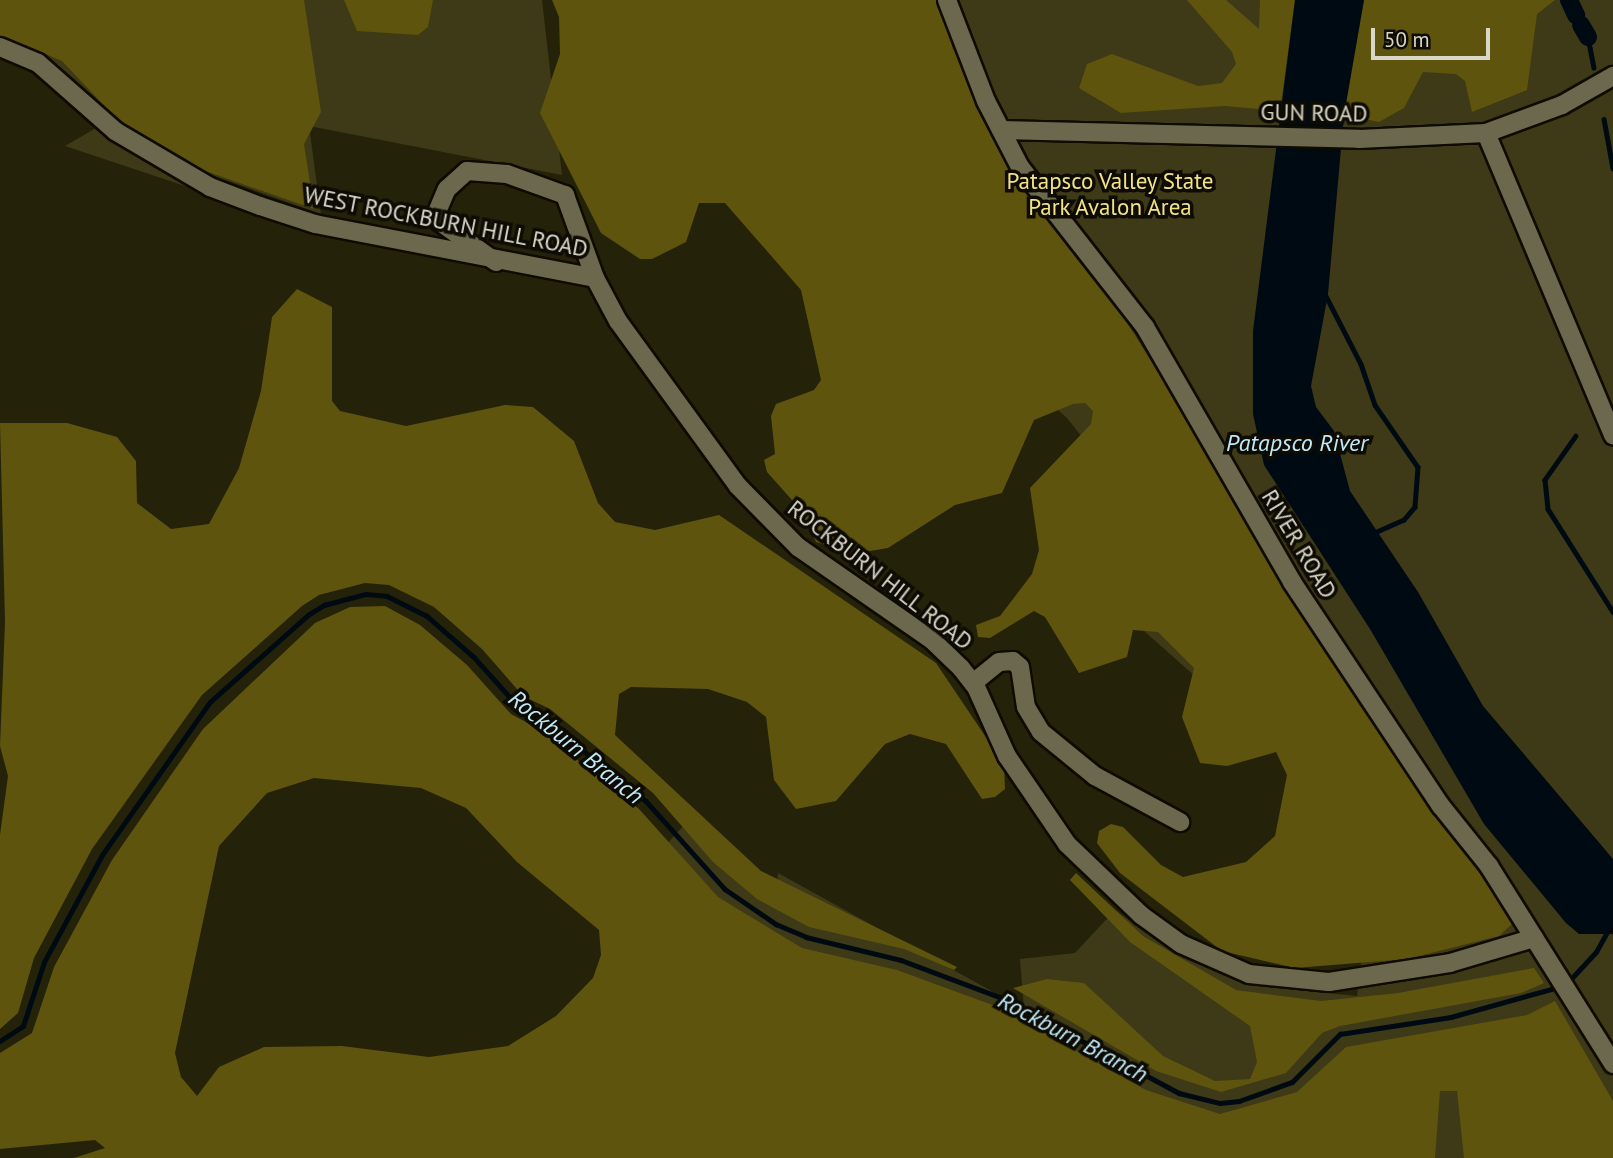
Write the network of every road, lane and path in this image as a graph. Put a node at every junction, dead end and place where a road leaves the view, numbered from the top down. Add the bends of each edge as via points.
1 (947, 0) edge
2 (0, 47) edge
3 (1613, 76) edge
4 (1593, 89) junction
5 (1613, 91) edge
6 (1001, 130) junction
7 (1486, 133) junction
8 (496, 262) junction
9 (594, 278) junction
10 (1613, 435) edge
11 (973, 683) junction
12 (1180, 822) dead end
13 (1534, 939) junction
14 (1613, 1064) edge

1 - 6 street, RIVER ROAD
2 - 8 street, WEST ROCKBURN HILL ROAD via 37,63 115,131 210,187 314,224
3 - 4 street, GUN ROAD
4 - 5 street
4 - 7 street, GUN ROAD
6 - 7 street, GUN ROAD via 1359,139
6 - 13 street, RIVER ROAD via 1058,220 1145,327 1292,582
7 - 10 street
8 - 9 street, WEST ROCKBURN HILL ROAD
8 - 9 street, ROCKBURN HILL ROAD via 440,222 437,212 447,189 467,171 507,174 565,195
9 - 11 street, ROCKBURN HILL ROAD via 654,374 768,519 832,573 933,641
11 - 12 street via 999,662 1013,661 1020,667 1026,707 1041,732 1095,776
11 - 13 street, ROCKBURN HILL ROAD via 1007,756 1067,844 1141,915 1214,961 1249,974 1329,982 1450,963
13 - 14 street, RIVER ROAD

